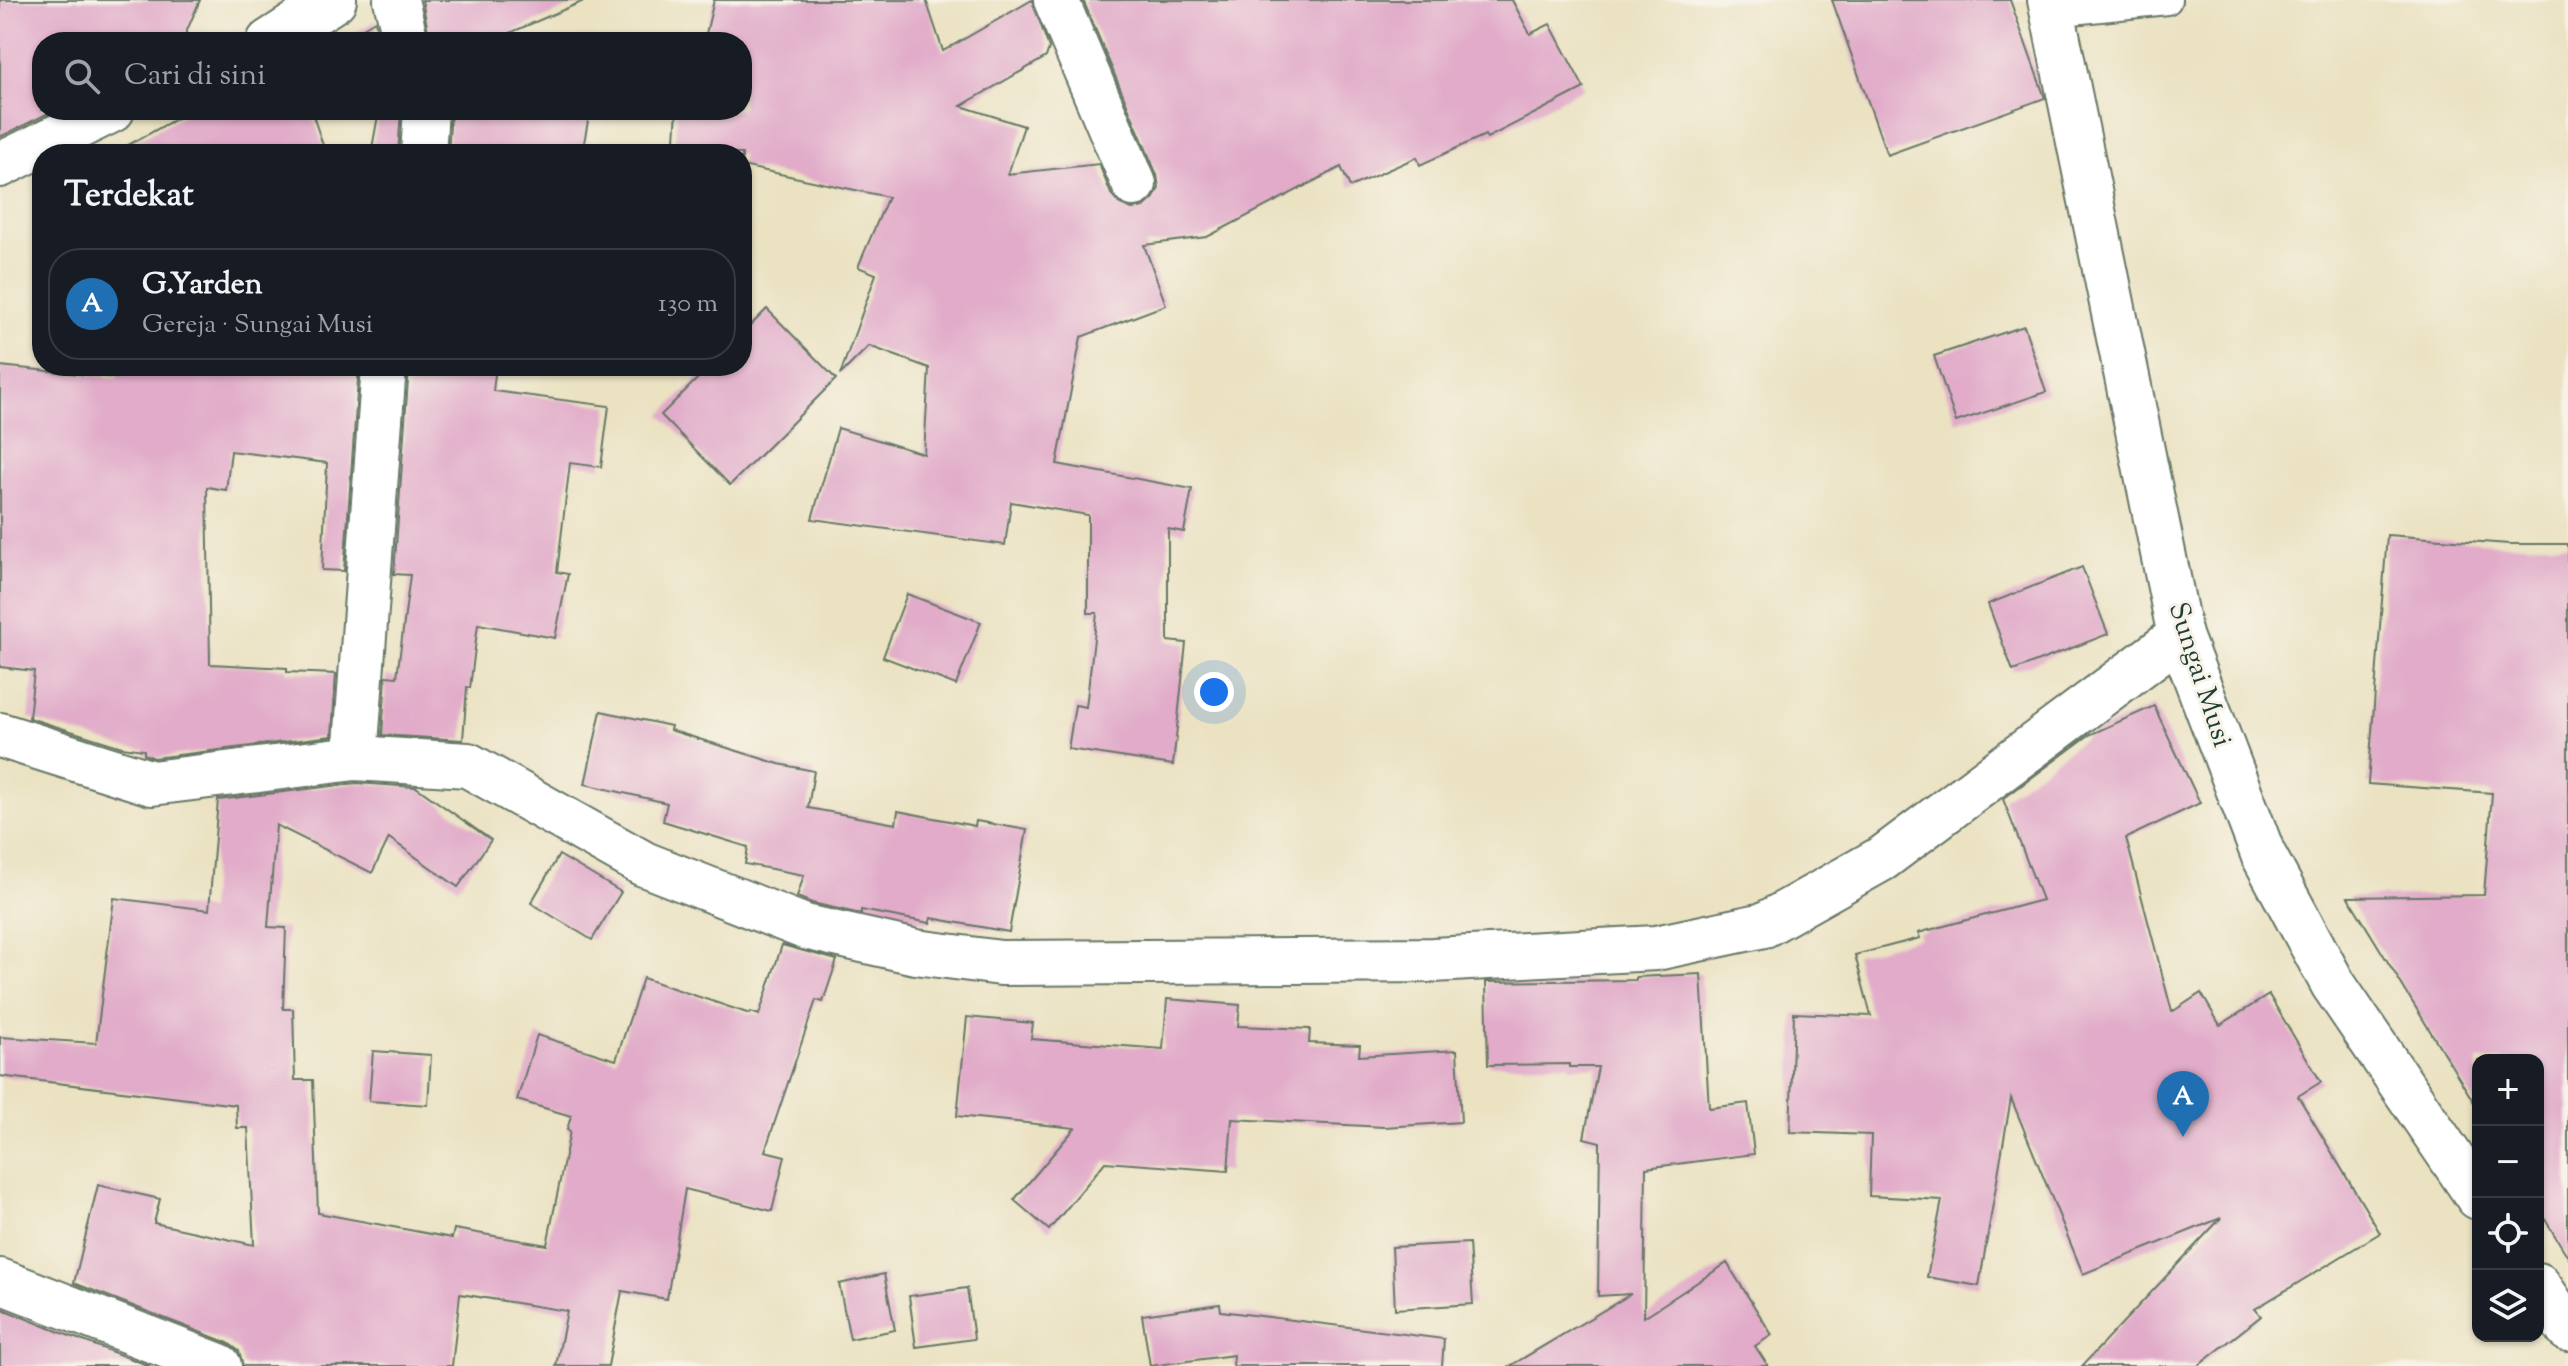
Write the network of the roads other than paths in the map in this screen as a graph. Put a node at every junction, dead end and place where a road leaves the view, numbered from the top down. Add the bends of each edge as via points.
1 (334, 0) edge
2 (396, 0) edge
3 (1056, 0) edge
4 (2167, 0) edge
5 (2052, 6) edge
6 (284, 32) edge
7 (404, 32) edge
8 (92, 120) edge
9 (425, 120) edge
10 (43, 144) edge
11 (424, 144) edge
12 (32, 149) edge
13 (0, 165) edge
14 (1134, 184) dead end
15 (383, 376) edge
16 (2180, 636) junction
17 (0, 735) edge
18 (355, 758) junction
19 (2472, 1188) edge
20 (0, 1281) edge
21 (2544, 1294) edge
22 (2568, 1329) edge
23 (219, 1366) edge

1 - 6 street
2 - 7 street
3 - 14 street
4 - 5 lane
5 - 16 street, Sungai Musi
8 - 10 street
9 - 11 street
12 - 13 street
15 - 18 street
16 - 18 street via 1883,858 1764,925 1656,948 1433,960 1082,963 1001,963 916,952 805,927 644,864 468,765
16 - 19 street, Sungai Musi via 2263,854 2333,984
17 - 18 street via 152,783
20 - 23 street
21 - 22 street

